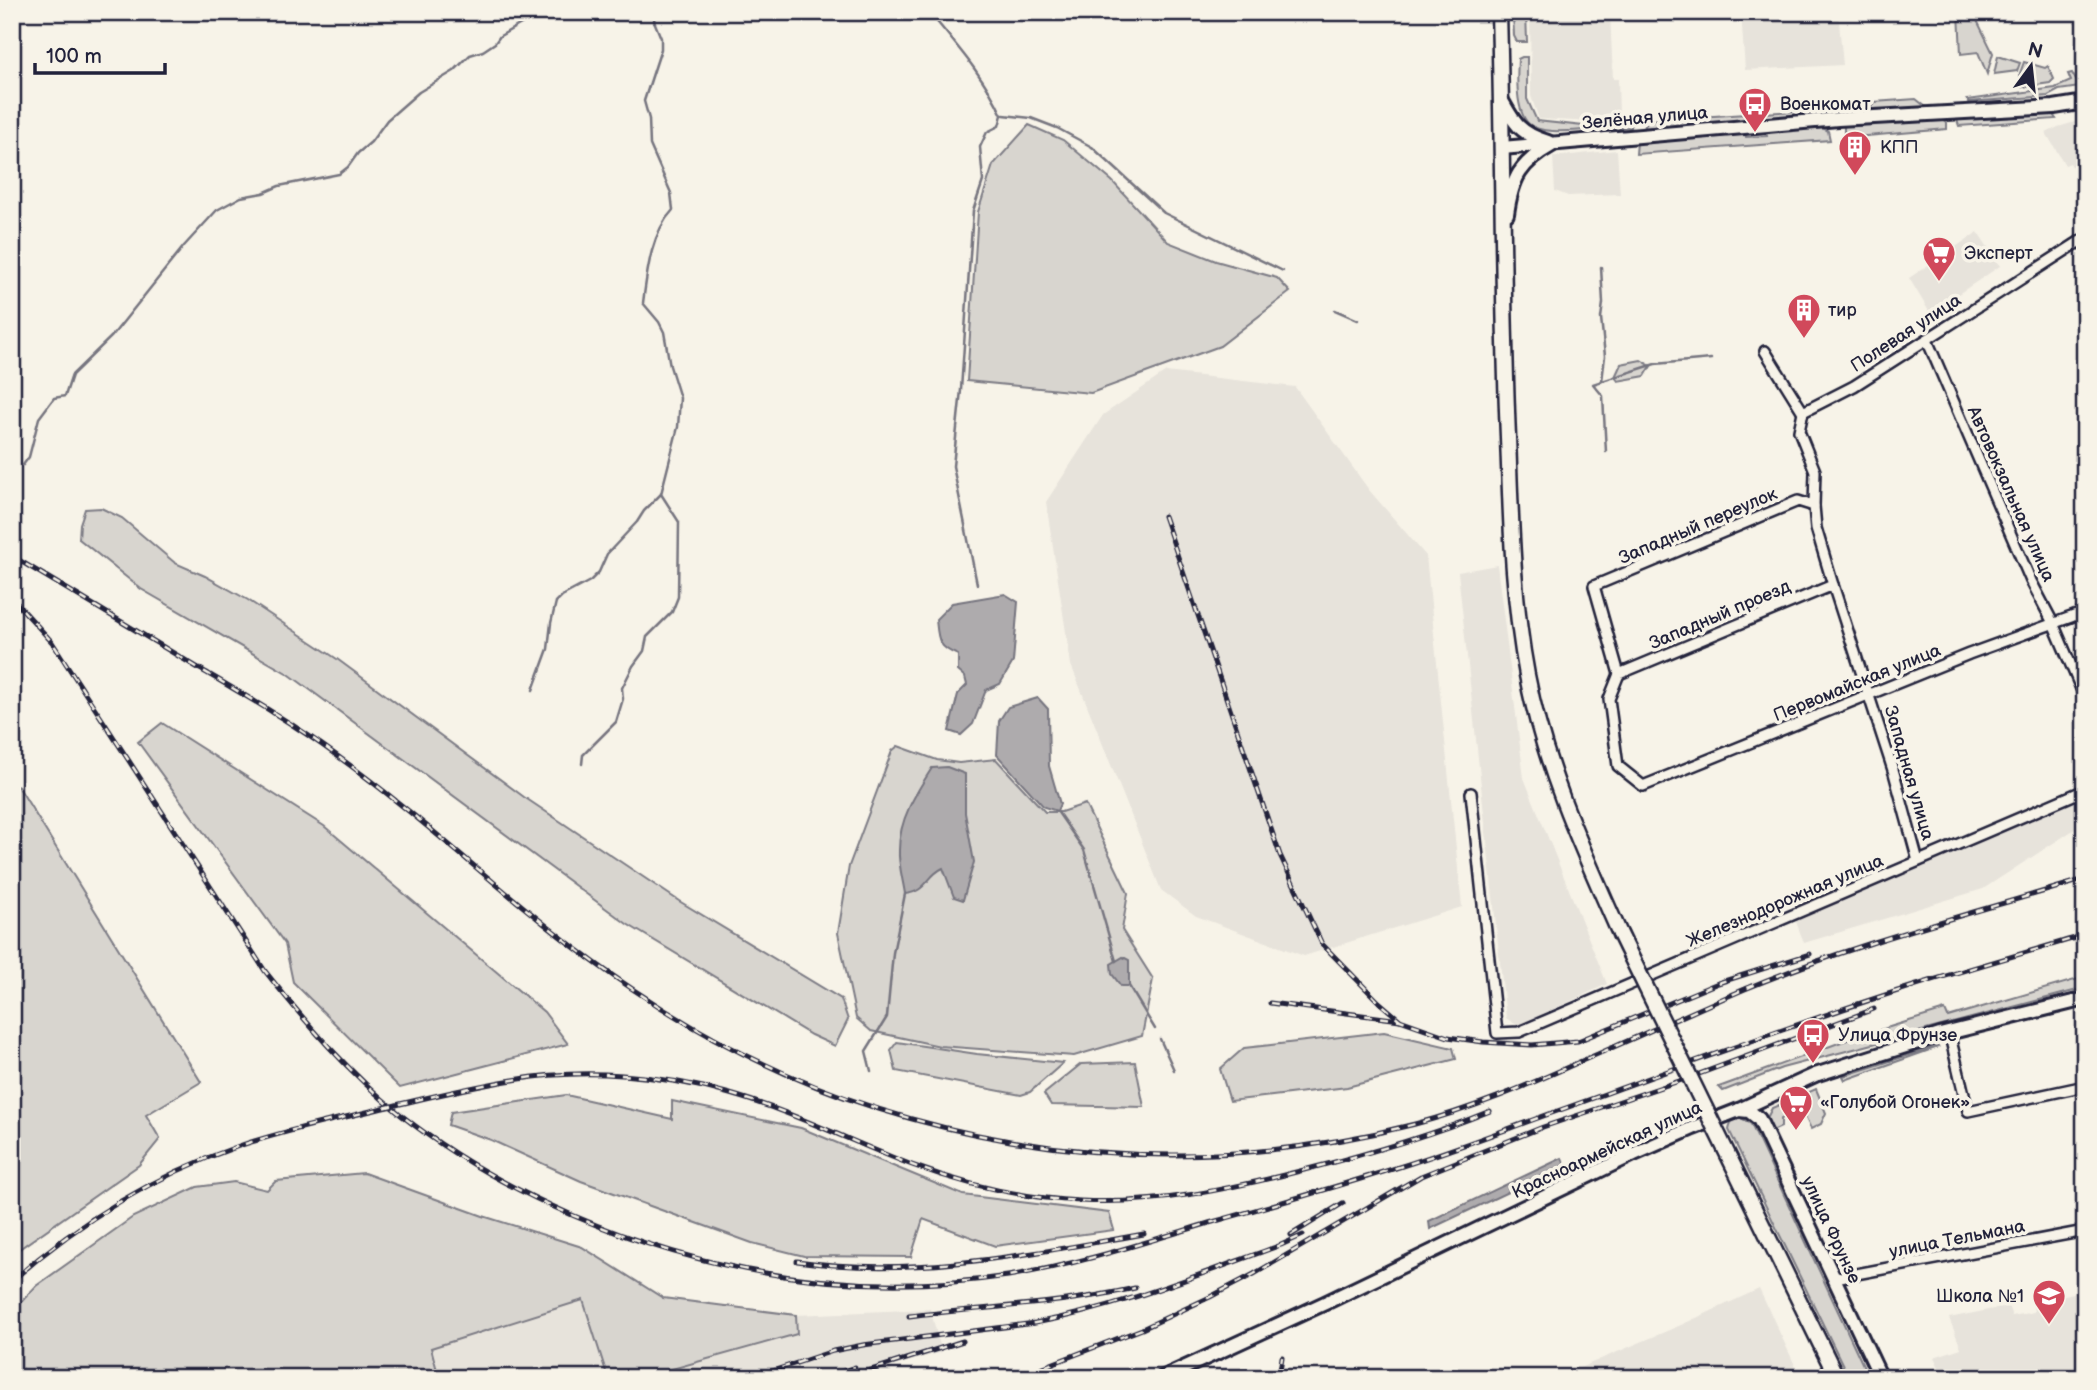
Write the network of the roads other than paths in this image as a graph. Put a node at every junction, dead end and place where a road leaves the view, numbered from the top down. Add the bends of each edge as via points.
1 (1499, 12) edge
2 (1501, 99) junction
3 (2085, 102) edge
4 (1555, 144) junction
5 (1502, 148) junction
6 (2084, 241) edge
7 (1504, 242) junction
8 (1927, 340) junction
9 (1765, 351) dead end
10 (1803, 412) junction
11 (1814, 506) junction
12 (1833, 585) junction
13 (2085, 612) edge
14 (2053, 624) junction
15 (1619, 674) junction
16 (1870, 695) junction
17 (2085, 698) edge
18 (2085, 790) edge
19 (1471, 793) dead end
20 (1918, 861) junction
21 (2085, 999) edge
22 (1949, 1032) junction
23 (2085, 1086) edge
24 (1776, 1093) junction
25 (1739, 1110) junction
26 (1759, 1119) junction
27 (2085, 1231) edge
28 (1835, 1278) junction
29 (1162, 1378) edge
30 (1838, 1378) edge
31 (1881, 1378) edge

1 - 2 highway
2 - 4 main road via 1520,129
2 - 5 highway
3 - 4 main road, Зелёная улица
4 - 5 main road, Зелёная улица
4 - 7 main road via 1528,161 1514,181
5 - 7 highway
6 - 8 street, Полевая улица
7 - 30 highway, bridge via 1517,603 1527,675 1545,750 1573,829 1620,934
8 - 10 street, Полевая улица
8 - 14 street, Автовокзальная улица
9 - 10 street
10 - 11 street, Западная улица via 1799,431 1815,471
11 - 12 street, Западная улица
11 - 15 street, Западный переулок via 1798,501 1594,586
12 - 15 street, Западный проезд
12 - 16 street, Западная улица
13 - 14 street, Первомайская улица
14 - 16 street, Первомайская улица
14 - 17 street, Автовокзальная улица
15 - 16 street, Первомайская улица via 1609,699 1618,766 1643,786
16 - 20 street, Западная улица
18 - 20 street, Железнодорожная улица
19 - 20 street, Железнодорожная улица via 1497,1033 1519,1032
21 - 22 main road, Красноармейская улица
22 - 23 street via 1968,1111
22 - 24 main road, Красноармейская улица via 1824,1071
24 - 25 main road, Красноармейская улица
24 - 26 main road via 1763,1106
25 - 26 main road
25 - 29 main road, Красноармейская улица via 1634,1154
26 - 28 main road, улица Фрунзе
27 - 28 street, улица Тельмана
28 - 31 main road, улица Фрунзе

